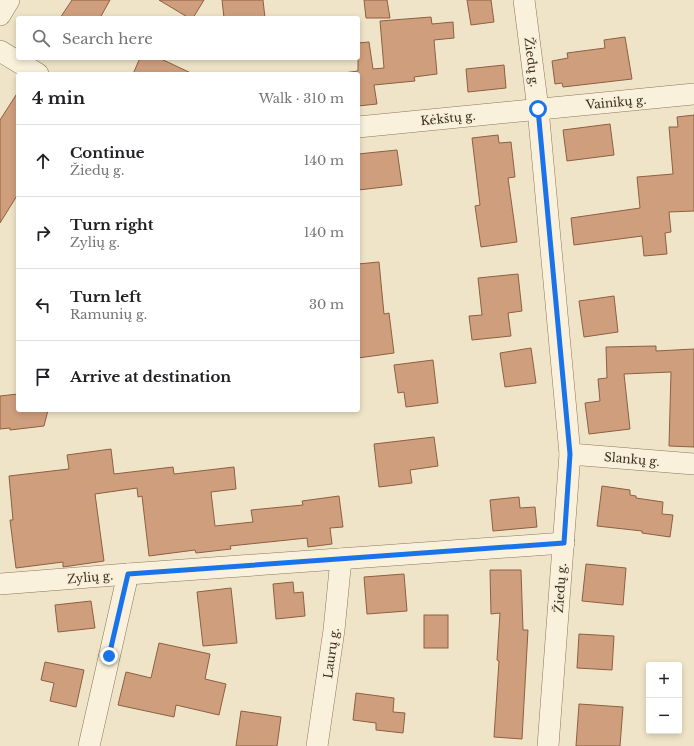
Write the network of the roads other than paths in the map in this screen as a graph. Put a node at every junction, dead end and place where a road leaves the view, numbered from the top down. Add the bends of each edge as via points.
1 (9, 0) edge
2 (524, 0) edge
3 (0, 15) edge
4 (0, 51) edge
5 (35, 72) edge
6 (694, 94) edge
7 (538, 109) junction
8 (360, 127) edge
9 (570, 454) junction
10 (694, 464) edge
11 (564, 543) junction
12 (341, 559) junction
13 (128, 574) junction
14 (0, 584) edge
15 (89, 746) edge
16 (317, 746) edge
17 (548, 746) edge

1 - 3 street
2 - 7 street, Žiedų g.
4 - 5 street
6 - 7 street, Vainikų g.
7 - 8 street, Kėkštų g.
7 - 9 street, Žiedų g.
9 - 10 street, Slankų g.
9 - 11 street, Žiedų g.
11 - 12 street, Zylių g.
11 - 17 street, Žiedų g.
12 - 13 street, Zylių g.
12 - 16 street, Laurų g. via 334,630
13 - 14 street, Zylių g.
13 - 15 street

